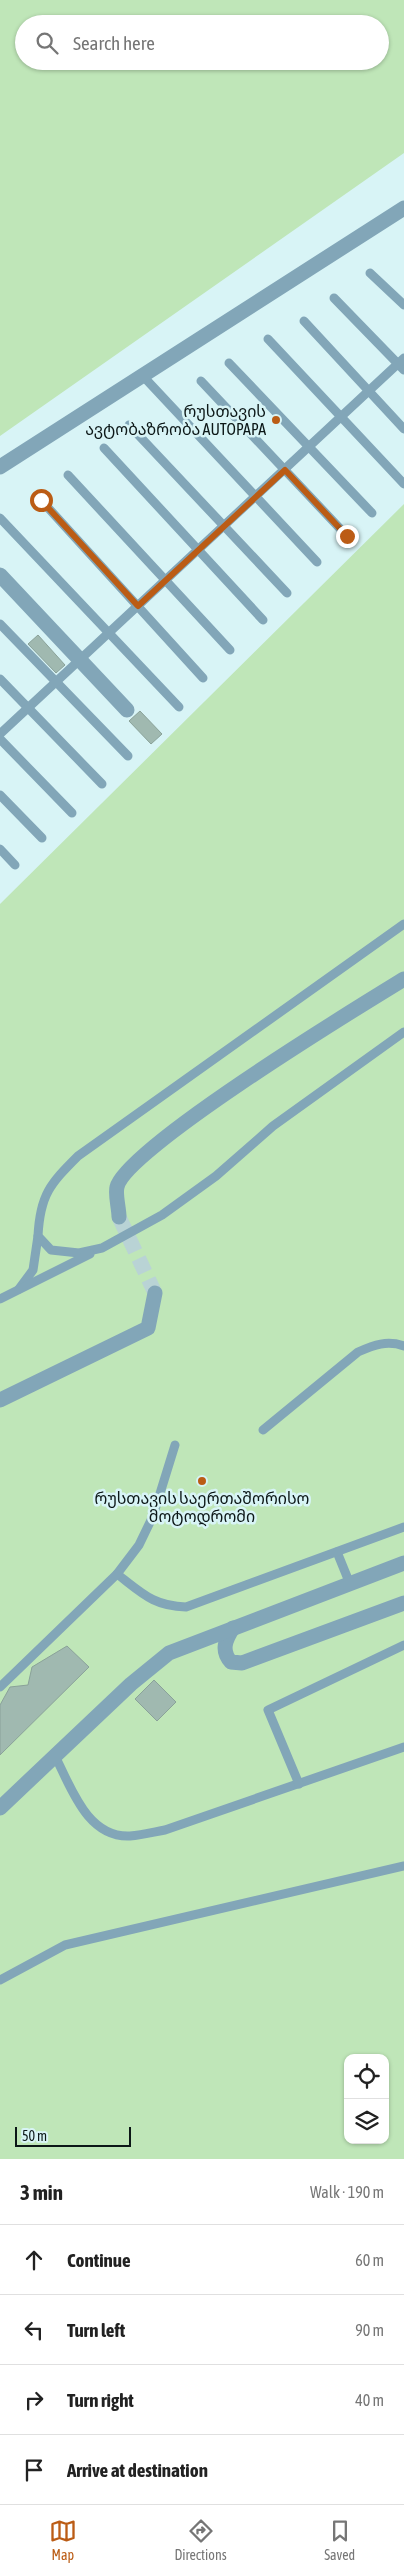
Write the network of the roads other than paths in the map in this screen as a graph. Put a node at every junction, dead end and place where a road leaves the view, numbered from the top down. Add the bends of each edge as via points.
1 (404, 208) edge
2 (370, 273) dead end
3 (334, 298) dead end
4 (404, 306) edge
5 (304, 321) dead end
6 (268, 339) dead end
7 (230, 363) dead end
8 (402, 364) edge
9 (142, 375) junction
10 (201, 381) dead end
11 (369, 391) junction
12 (341, 417) junction
13 (129, 425) dead end
14 (404, 429) edge
15 (309, 447) junction
16 (104, 448) dead end
17 (0, 467) edge
18 (285, 470) junction
19 (68, 475) dead end
20 (404, 484) edge
21 (256, 497) junction
22 (41, 500) dead end
23 (372, 513) dead end
24 (0, 518) edge
25 (224, 526) junction
26 (347, 536) dead end
27 (198, 550) junction
28 (317, 562) dead end
29 (0, 575) edge
30 (166, 581) junction
31 (287, 593) dead end
32 (138, 606) junction
33 (263, 620) dead end
34 (0, 624) edge
35 (109, 633) junction
36 (230, 650) dead end
37 (79, 661) junction
38 (203, 678) dead end
39 (0, 679) edge
40 (56, 682) junction
41 (179, 707) dead end
42 (28, 708) junction
43 (127, 710) dead end
44 (0, 734) edge
45 (0, 739) edge
46 (128, 756) dead end
47 (102, 784) dead end
48 (0, 795) edge
49 (72, 813) dead end
50 (42, 838) dead end
51 (0, 850) edge
52 (15, 865) dead end
53 (404, 924) edge
54 (404, 979) edge
55 (404, 1032) edge
56 (119, 1217) tunnel mouth
57 (38, 1236) junction
58 (102, 1248) junction
59 (18, 1290) junction
60 (155, 1293) tunnel mouth
61 (0, 1299) edge
62 (404, 1346) edge
63 (0, 1400) edge
64 (263, 1430) dead end
65 (175, 1445) dead end
66 (404, 1528) edge
67 (337, 1552) junction
68 (404, 1563) edge
69 (118, 1574) junction
70 (350, 1584) junction
71 (404, 1604) edge
72 (233, 1628) junction
73 (404, 1645) edge
74 (0, 1687) edge
75 (404, 1747) edge
76 (55, 1756) junction
77 (299, 1784) junction
78 (0, 1808) edge
79 (404, 1866) edge
80 (0, 1980) edge

1 - 9 street
2 - 4 lane
3 - 8 lane
5 - 11 lane
6 - 12 lane
7 - 15 lane
8 - 11 lane
9 - 17 street
9 - 21 lane
10 - 18 lane
11 - 12 lane
11 - 14 lane
12 - 15 lane
12 - 20 lane
13 - 25 lane
15 - 18 lane
15 - 23 lane
16 - 27 lane
18 - 21 lane
18 - 26 lane
19 - 30 lane
21 - 25 lane
21 - 28 lane
22 - 32 lane
24 - 35 lane
25 - 27 lane
25 - 31 lane
27 - 30 lane
27 - 33 lane
29 - 37 street
30 - 32 lane
30 - 36 lane
32 - 35 lane
32 - 38 lane
34 - 40 lane
35 - 37 lane
35 - 41 lane
37 - 40 lane
37 - 43 street
39 - 42 lane
40 - 42 lane
40 - 46 lane
42 - 44 lane
42 - 47 lane
45 - 49 lane
48 - 50 lane
51 - 52 lane
53 - 57 lane via 78,1156 50,1184 39,1212
54 - 56 street via 161,1139 132,1164 117,1186
55 - 58 lane via 273,1126 216,1176 162,1216
57 - 58 lane via 51,1250 68,1253
57 - 59 lane via 33,1270
58 - 59 lane
59 - 61 lane
60 - 63 street via 148,1328
62 - 64 lane via 376,1344 358,1352
65 - 69 lane via 153,1516 139,1545
66 - 67 lane
67 - 69 lane via 186,1607 167,1606 151,1600
67 - 70 lane
68 - 70 street
69 - 74 lane
70 - 72 street
71 - 72 street via 242,1663 231,1662 225,1656 224,1645
72 - 76 street via 169,1653
73 - 77 lane via 268,1710
75 - 77 lane
76 - 77 lane via 82,1810 104,1831 129,1836 165,1830
76 - 78 street
79 - 80 lane via 65,1944

